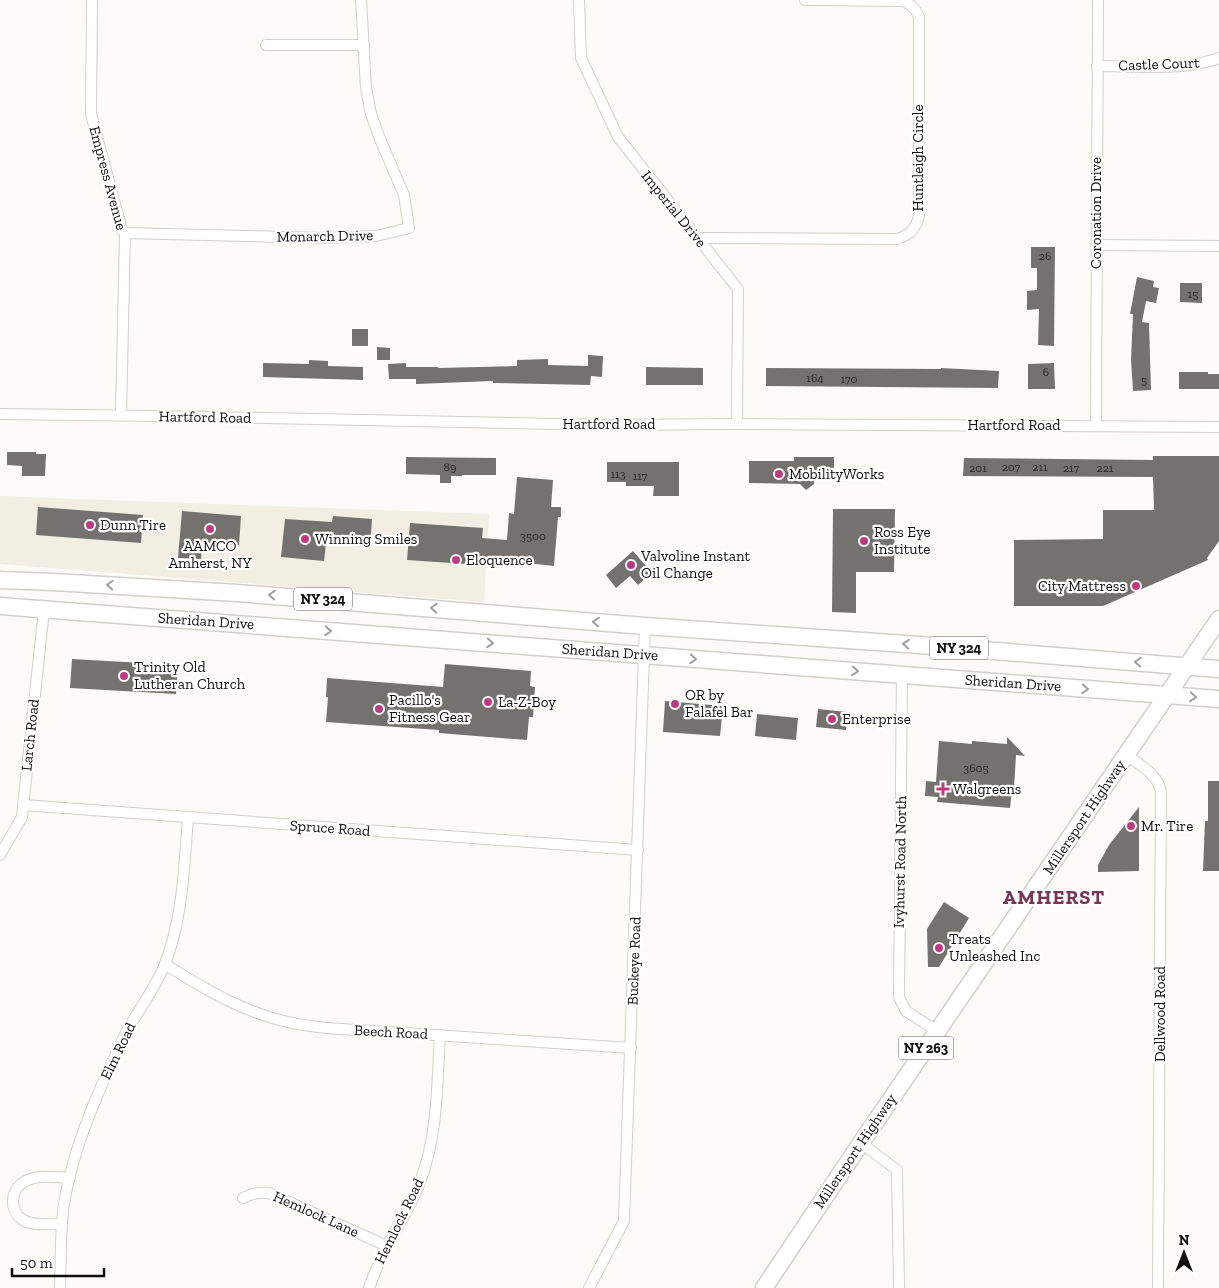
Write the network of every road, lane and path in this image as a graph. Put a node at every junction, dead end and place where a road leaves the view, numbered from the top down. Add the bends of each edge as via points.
1 (92, 0) edge
2 (361, 0) edge
3 (579, 0) edge
4 (805, 0) edge
5 (1098, 0) edge
6 (266, 45) dead end
7 (364, 45) junction
8 (1219, 58) edge
9 (1097, 66) junction
10 (125, 233) junction
11 (697, 238) junction
12 (1096, 245) junction
13 (1219, 246) edge
14 (0, 414) edge
15 (121, 415) junction
16 (737, 424) junction
17 (1096, 426) junction
18 (1219, 427) edge
19 (0, 580) edge
20 (0, 606) edge
21 (44, 609) junction
22 (1219, 619) edge
23 (645, 626) junction
24 (645, 655) junction
25 (1187, 666) junction
26 (1219, 669) edge
27 (902, 674) junction
28 (1166, 695) junction
29 (1219, 699) edge
30 (1126, 754) junction
31 (23, 805) junction
32 (188, 818) junction
33 (638, 850) junction
34 (0, 856) edge
35 (165, 964) junction
36 (937, 1032) junction
37 (440, 1035) junction
38 (631, 1048) junction
39 (861, 1143) junction
40 (70, 1178) junction
41 (243, 1198) dead end
42 (62, 1224) junction
43 (387, 1246) junction
44 (60, 1288) edge
45 (369, 1288) edge
46 (589, 1288) edge
47 (764, 1288) edge
48 (899, 1288) edge
49 (1158, 1288) edge

1 - 10 street, Empress Avenue via 91,114
2 - 7 street, Monarch Drive
3 - 11 street, Imperial Drive via 581,58 618,138
4 - 11 street, Huntleigh Circle via 903,1 916,9 919,17 917,224 897,240
5 - 9 street, Coronation Drive
6 - 7 street
7 - 10 street, Monarch Drive via 371,114 404,195 409,228 376,236 326,238
8 - 9 street, Castle Court via 1191,66
9 - 12 street, Coronation Drive
10 - 15 street, Empress Avenue
11 - 16 street, Imperial Drive via 738,289
12 - 13 street
12 - 17 street, Coronation Drive
14 - 15 street, Hartford Road
15 - 16 street, Hartford Road via 613,425
16 - 17 street, Hartford Road
17 - 18 street, Hartford Road
23 -> 19 main road, Sheridan Drive / NY 324 via 237,593
20 - 21 main road, Sheridan Drive / NY 324
21 -> 24 main road, Sheridan Drive / NY 324
21 - 31 street, Larch Road
22 - 25 main road, Millersport Highway / NY 263
23 - 24 street, Buckeye Road
25 -> 23 main road, Sheridan Drive / NY 324
24 -> 27 main road, Sheridan Drive / NY 324
24 - 33 street, Buckeye Road
25 - 26 main road, Sheridan Drive / NY 324
25 - 28 main road, Millersport Highway / NY 263
27 -> 28 main road, Sheridan Drive / NY 324
27 - 36 street, Ivyhurst Road North via 899,997 906,1011
28 -> 29 main road, Sheridan Drive / NY 324
28 - 30 main road, Millersport Highway / NY 263
30 - 36 main road, Millersport Highway / NY 263
30 - 49 street, Dellwood Road via 1150,773 1161,789
31 - 32 street, Spruce Road
31 - 34 street, Larch Road via 22,817
32 - 33 street, Spruce Road
32 - 35 street, Elm Road via 181,901
33 - 38 street, Buckeye Road
35 - 37 street, Beech Road via 235,1005 293,1024
35 - 40 street, Elm Road via 104,1079
36 - 39 main road, Millersport Highway / NY 263
37 - 38 street, Beech Road
37 - 43 street, Hemlock Road via 435,1118 429,1150 412,1202
38 - 46 street, Buckeye Road via 624,1221
39 - 47 main road, Millersport Highway / NY 263
39 - 48 street via 897,1170
40 - 42 street, Elm Road
40 - 42 street via 24,1181 12,1198 16,1212 23,1220
41 - 43 street, Hemlock Lane via 260,1192 269,1193
42 - 44 street, Elm Road
43 - 45 street, Hemlock Road

